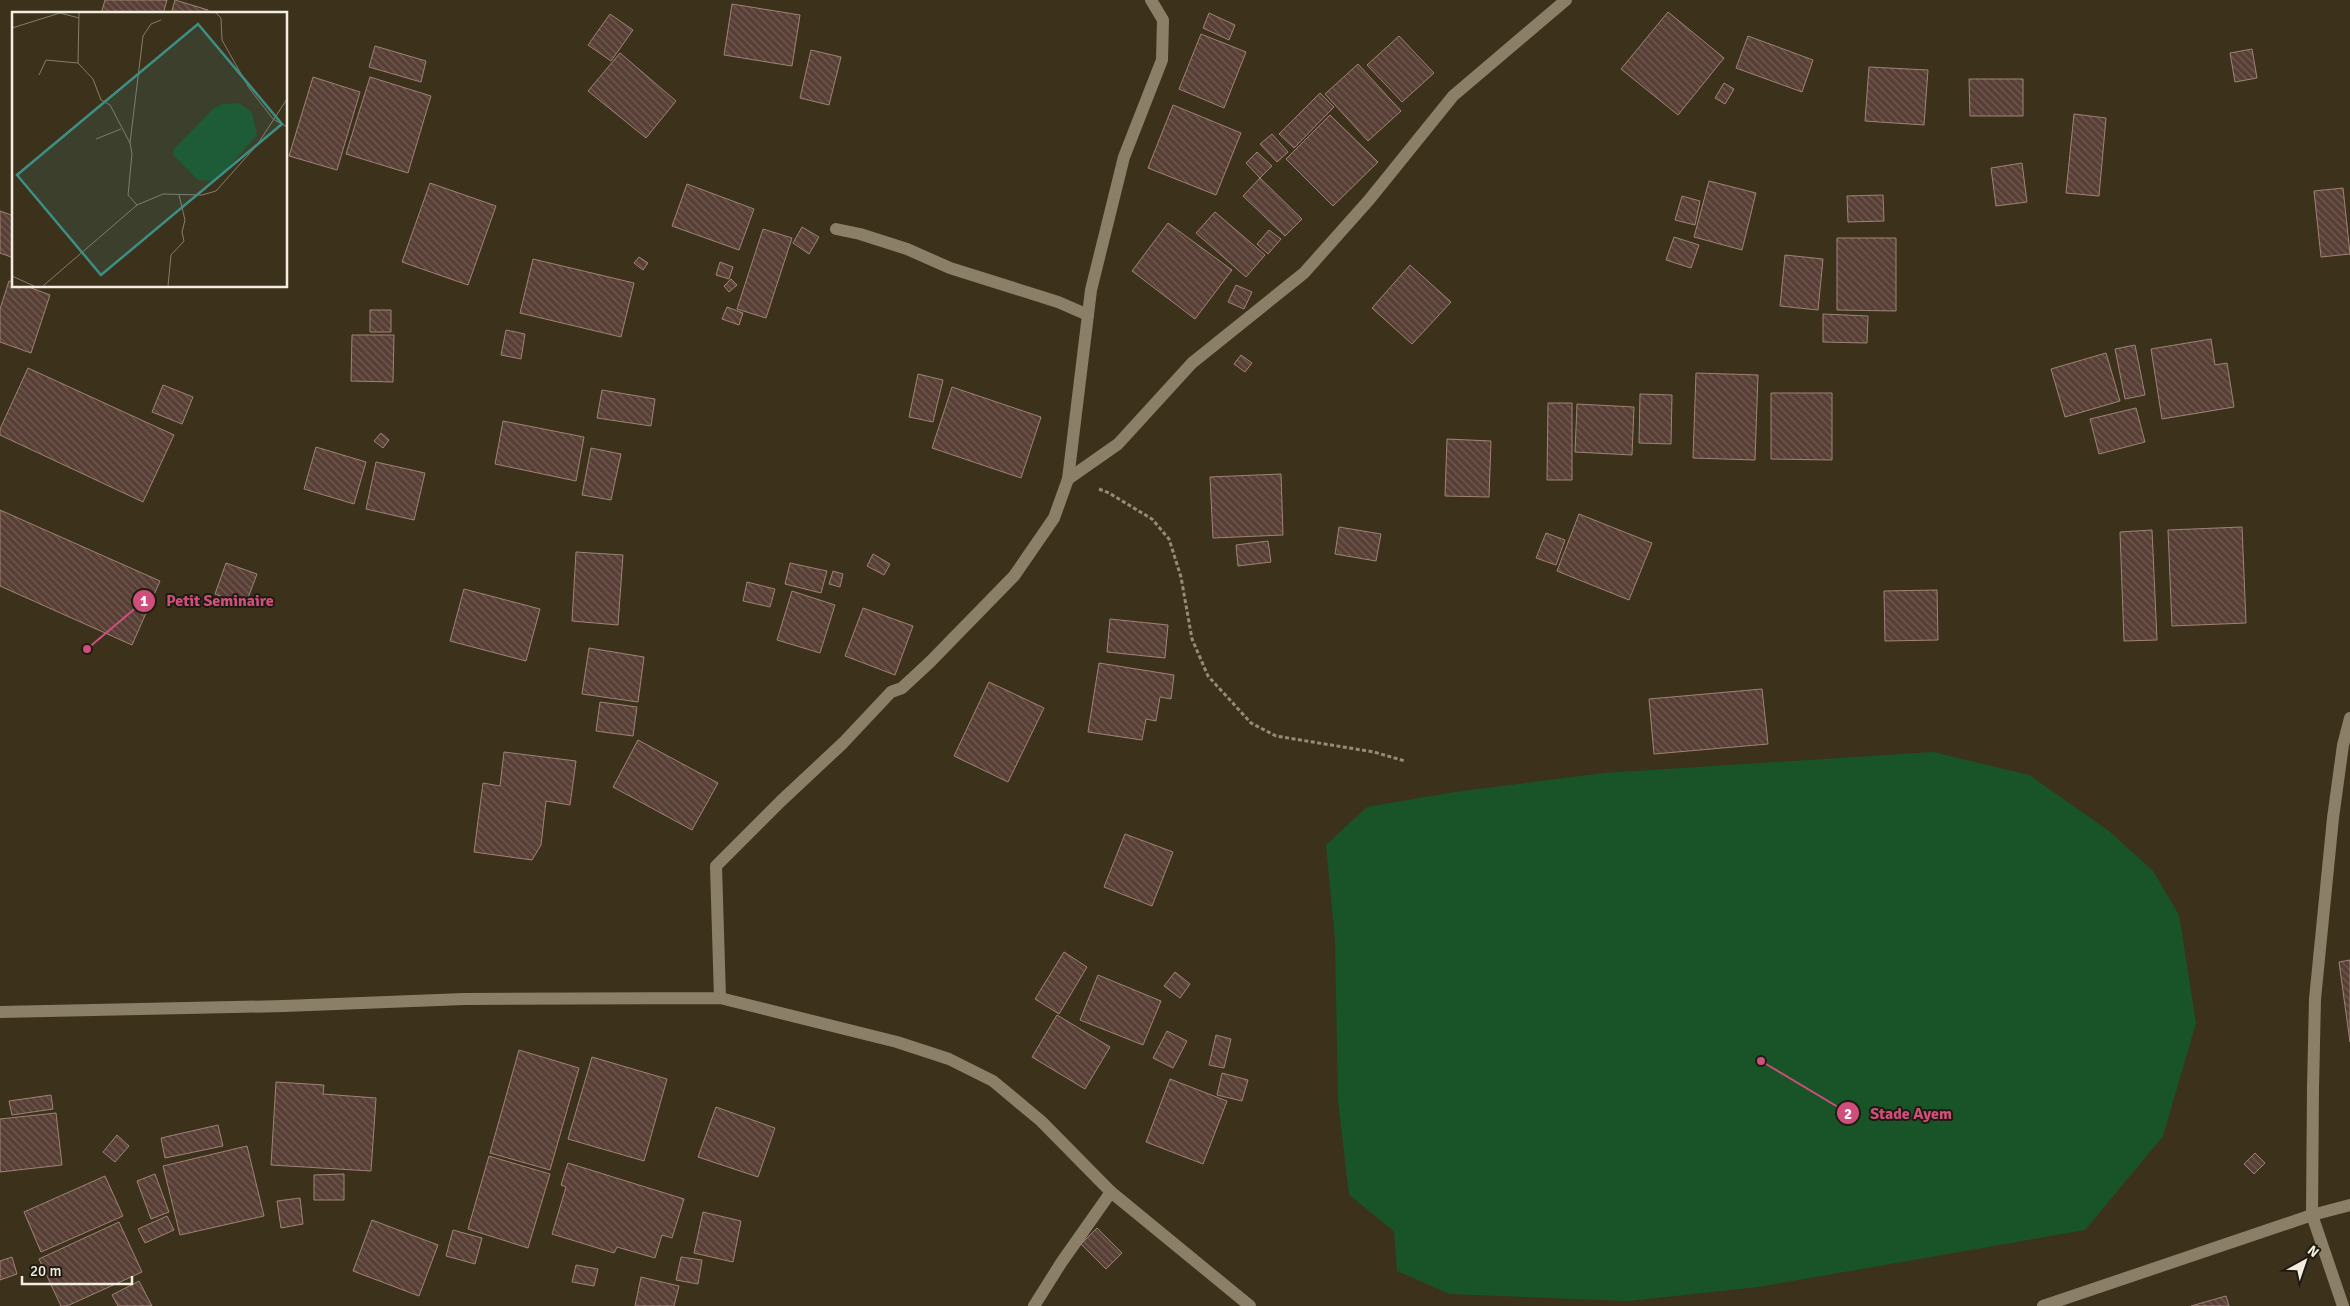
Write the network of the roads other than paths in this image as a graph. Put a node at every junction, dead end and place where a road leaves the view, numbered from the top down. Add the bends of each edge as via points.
1 (1151, 0) edge
2 (1566, 0) edge
3 (836, 229) dead end
4 (1088, 314) junction
5 (1068, 479) junction
6 (2350, 718) edge
7 (720, 998) junction
8 (0, 1012) edge
9 (1111, 1192) junction
10 (2350, 1205) edge
11 (2312, 1215) junction
12 (1034, 1306) edge
13 (1250, 1306) edge
14 (2043, 1306) edge
15 (2343, 1306) edge

1 - 4 street via 1163,20 1162,60 1124,157 1090,290
2 - 5 street via 1453,96 1304,273 1192,362 1118,444
3 - 4 street via 908,249 950,268
4 - 5 street
5 - 7 street via 1054,518 1014,576 930,662 902,688 891,692 716,866
6 - 11 street via 2333,818 2315,999
7 - 8 street via 464,999
7 - 9 street via 897,1042 948,1059 993,1081 1041,1121
9 - 12 street
9 - 13 street
10 - 11 street
11 - 14 street
11 - 15 street

